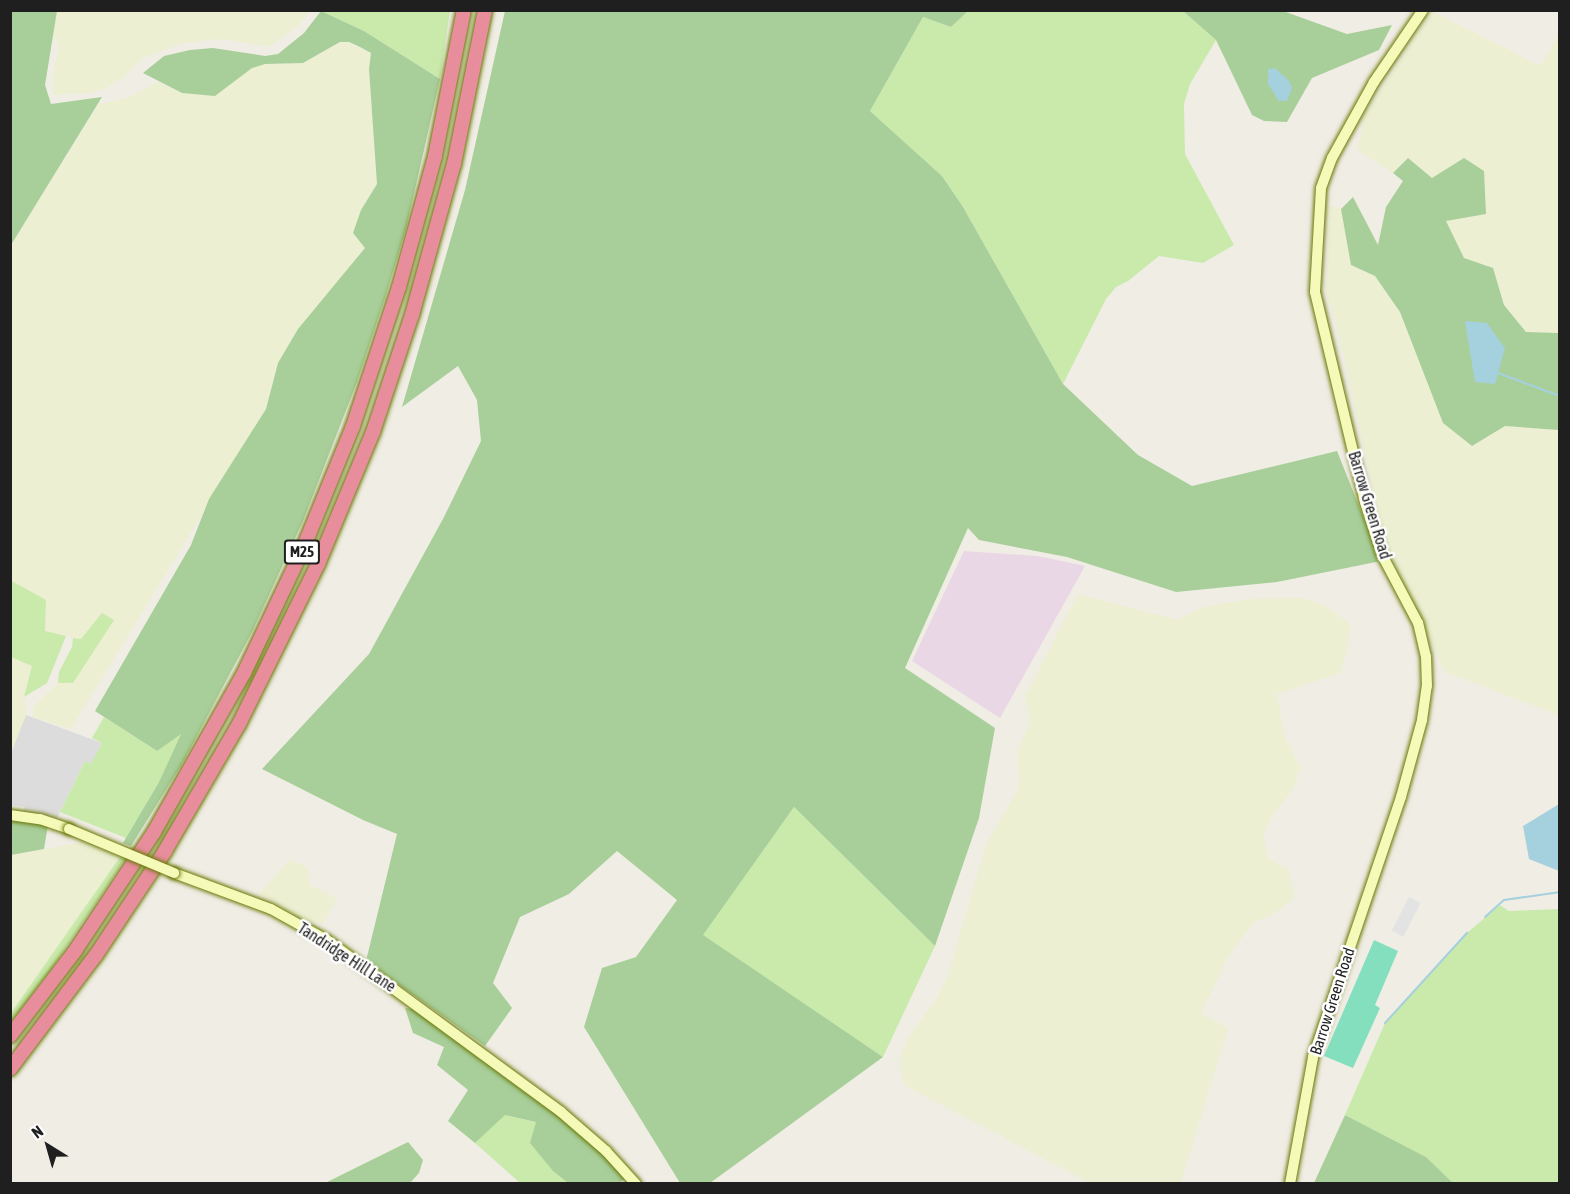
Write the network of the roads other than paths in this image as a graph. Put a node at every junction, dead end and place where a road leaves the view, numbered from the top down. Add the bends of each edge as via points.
1 (464, 10) edge
2 (485, 10) edge
3 (1423, 10) edge
4 (10, 815) edge
5 (10, 1036) edge
6 (10, 1069) edge
7 (636, 1184) edge
8 (1290, 1184) edge

1 - 5 highway, M25 via 435,156 406,265 364,395 302,551 239,683 154,832 75,951
2 - 6 highway, M25 via 454,164 412,315 373,432 318,564 244,715 165,851 90,964
3 - 8 street, Barrow Green Road via 1374,82 1332,158 1321,188 1315,292 1365,502 1382,555 1418,623 1426,657 1426,696 1401,797 1313,1057
4 - 7 street, Tandridge Hill Lane, bridge via 40,819 69,829 271,909 327,940 561,1112 606,1151

